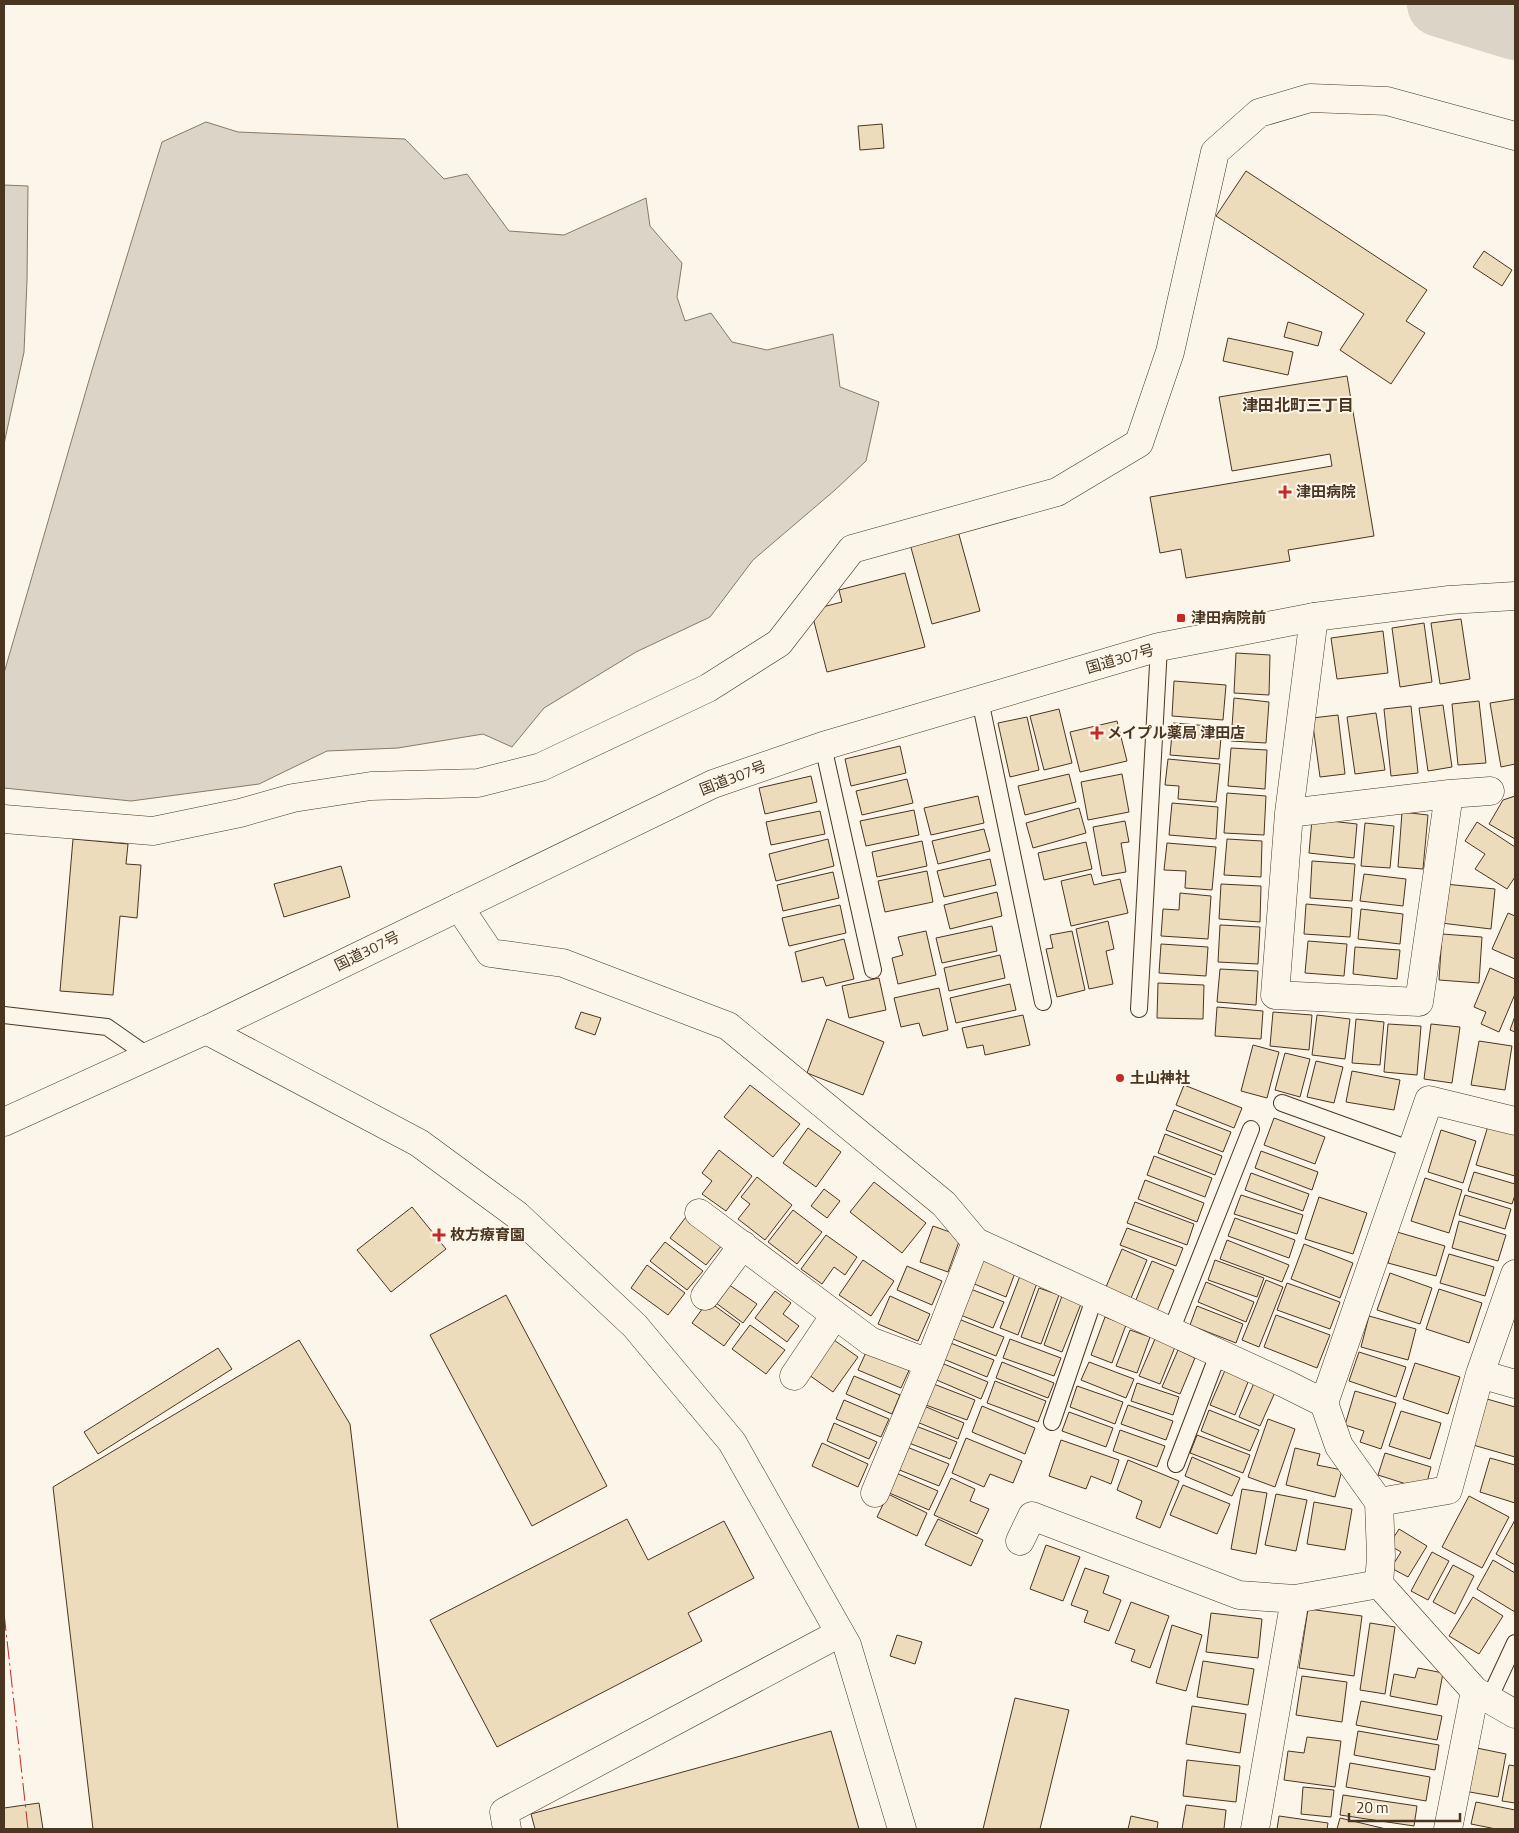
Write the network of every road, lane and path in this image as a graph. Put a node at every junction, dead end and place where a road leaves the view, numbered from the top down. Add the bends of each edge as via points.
1 (1515, 136) edge
2 (1515, 596) edge
3 (1314, 617) junction
4 (1159, 647) junction
5 (980, 700) junction
6 (822, 746) junction
7 (1490, 791) dead end
8 (1449, 794) junction
9 (1289, 814) junction
10 (4, 819) edge
11 (459, 907) junction
12 (873, 970) dead end
13 (1042, 1002) dead end
14 (1139, 1008) dead end
15 (4, 1015) edge
16 (206, 1030) junction
17 (147, 1055) junction
18 (1282, 1103) dead end
19 (1515, 1121) edge
20 (4, 1122) edge
21 (1251, 1129) dead end
22 (1412, 1150) junction
23 (699, 1213) dead end
24 (976, 1242) junction
25 (743, 1245) junction
26 (1515, 1274) edge
27 (705, 1296) dead end
28 (1095, 1296) junction
29 (835, 1315) junction
30 (1172, 1331) junction
31 (1219, 1352) junction
32 (929, 1364) junction
33 (1480, 1374) junction
34 (794, 1376) dead end
35 (1515, 1384) edge
36 (1324, 1403) junction
37 (1052, 1422) dead end
38 (1176, 1464) dead end
39 (875, 1493) dead end
40 (1379, 1502) junction
41 (1020, 1542) dead end
42 (1378, 1584) junction
43 (1294, 1599) junction
44 (840, 1633) junction
45 (1515, 1643) edge
46 (1482, 1695) junction
47 (1515, 1714) edge
48 (507, 1829) edge
49 (902, 1829) edge
50 (1255, 1829) edge
51 (1448, 1829) edge

1 - 10 main road via 1387,101 1310,98 1260,113 1215,152 1170,352 1139,443 1058,492 852,550 779,642 708,688 541,767 478,783 371,786 303,797 153,831
2 - 3 main road, 国道307号 via 1449,600
3 - 4 main road, 国道307号
3 - 9 main road
4 - 5 main road, 国道307号
4 - 14 lane
5 - 6 main road, 国道307号
5 - 13 lane
6 - 11 main road, 国道307号 via 713,784
6 - 12 lane
7 - 8 main road
8 - 9 main road
8 - 9 main road via 1419,1002 1275,995
11 - 16 main road, 国道307号
11 - 24 main road via 490,953 563,963 728,1026 944,1204
15 - 17 lane via 107,1027
16 - 17 main road, 国道307号
16 - 44 main road via 419,1143 517,1214 635,1326 732,1442
17 - 20 main road, 国道307号
18 - 22 lane
19 - 22 main road via 1429,1100
21 - 30 lane
22 - 36 main road
23 - 25 main road
24 - 28 main road
24 - 32 main road
25 - 27 main road
25 - 29 main road
26 - 33 main road
28 - 30 main road
28 - 37 lane
29 - 32 main road via 870,1341
29 - 34 main road
30 - 31 main road
31 - 36 main road
31 - 38 lane
32 - 39 main road
33 - 35 main road
33 - 40 main road via 1448,1490
36 - 40 main road via 1338,1446
40 - 42 main road via 1382,1556
41 - 43 main road via 1032,1516 1239,1595
42 - 43 main road
42 - 46 main road
43 - 50 main road
44 - 48 main road via 504,1812
44 - 49 main road via 847,1645
45 - 46 lane
46 - 47 main road
46 - 51 main road

